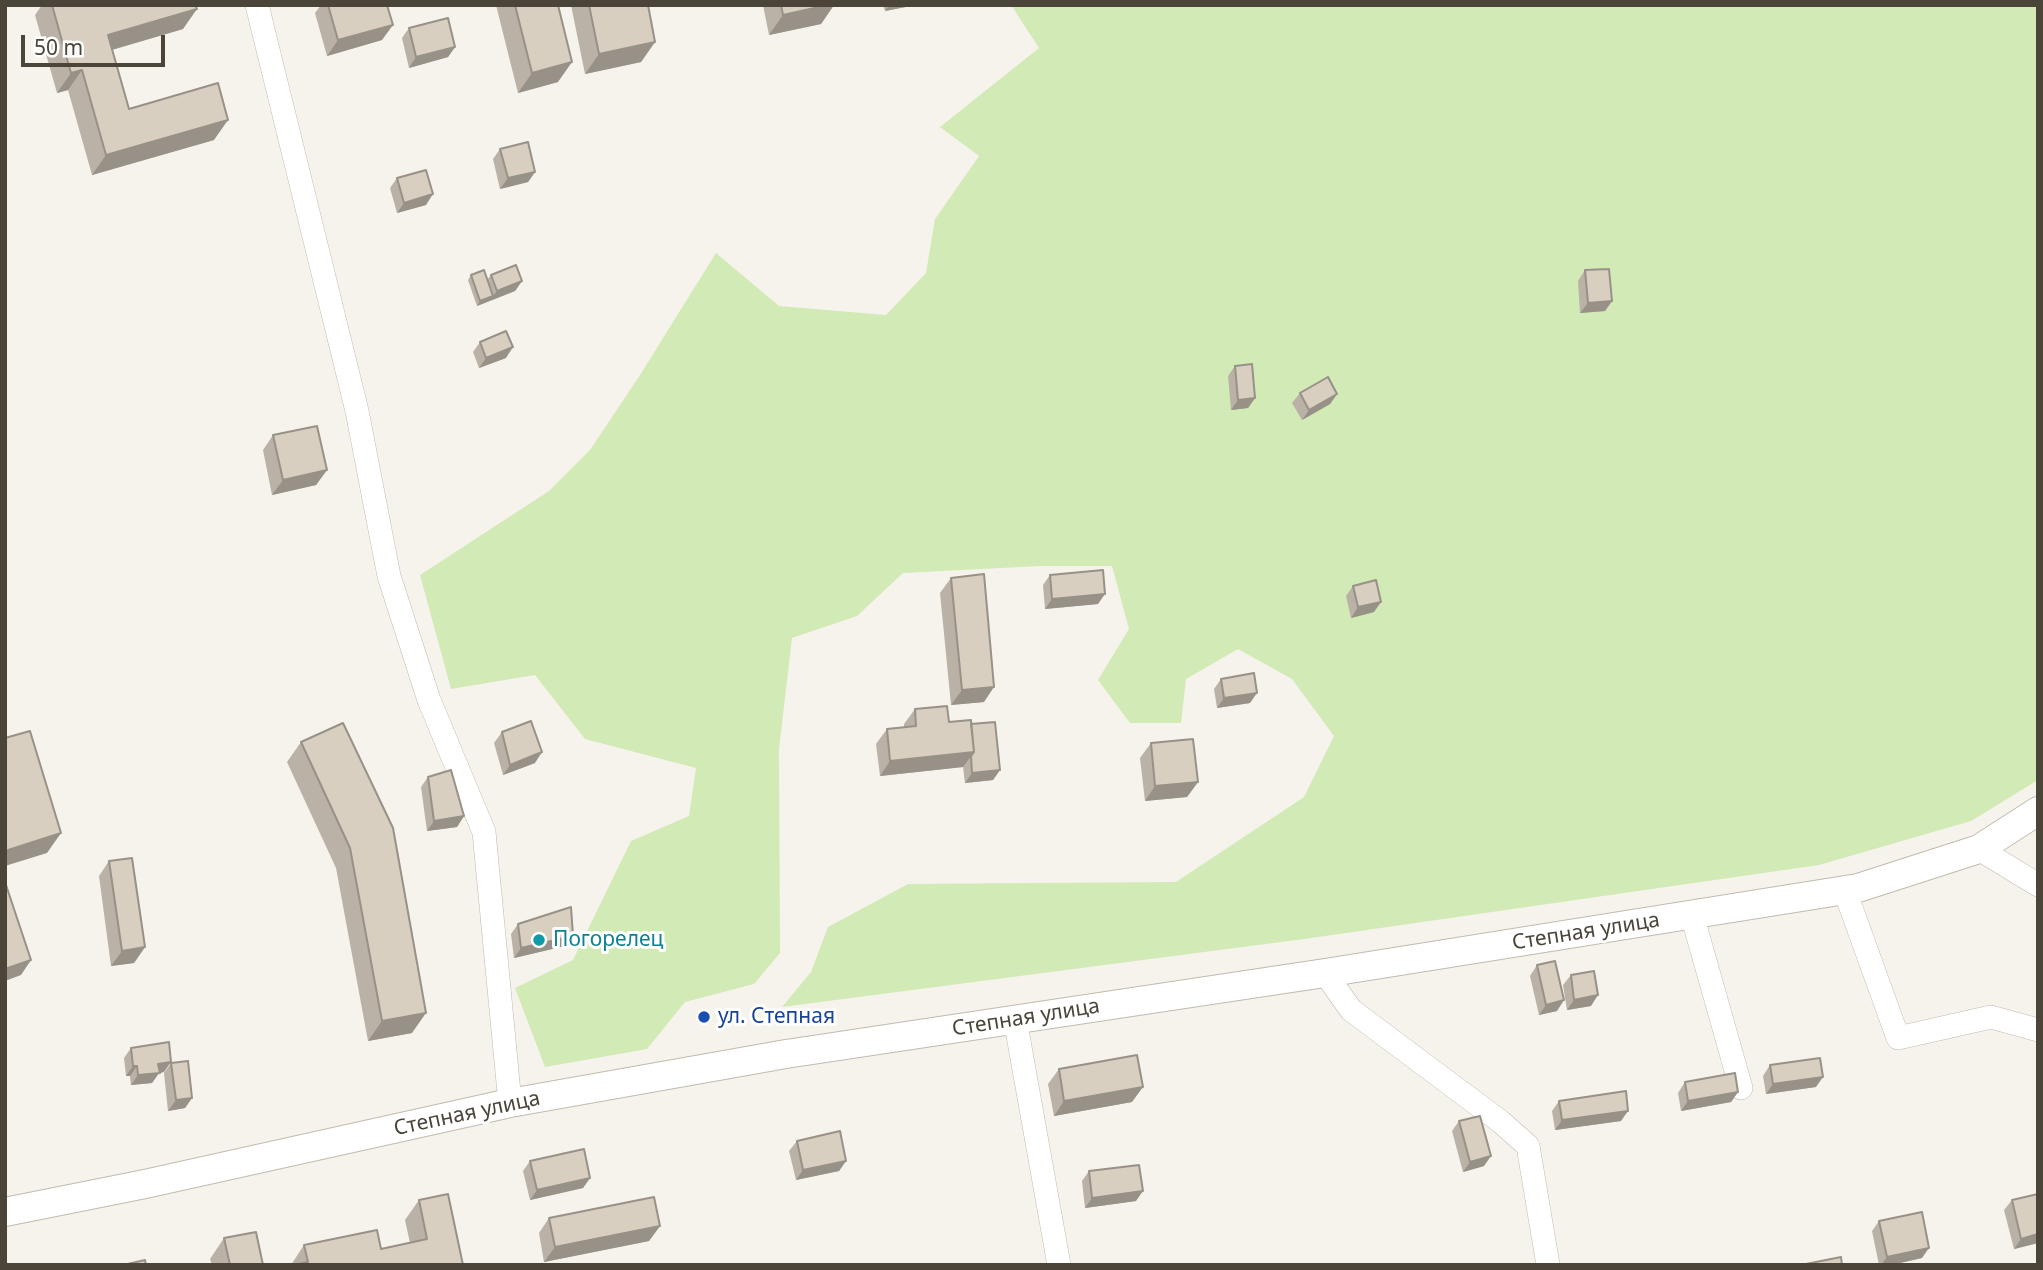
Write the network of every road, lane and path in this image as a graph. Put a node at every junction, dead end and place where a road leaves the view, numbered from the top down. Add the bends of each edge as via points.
1 (257, 5) edge
2 (2038, 811) edge
3 (1979, 849) junction
4 (2038, 885) edge
5 (1844, 891) junction
6 (1692, 915) junction
7 (1325, 973) junction
8 (1015, 1019) junction
9 (2038, 1030) edge
10 (1741, 1088) dead end
11 (510, 1103) junction
12 (5, 1212) edge
13 (1059, 1265) edge
14 (1548, 1265) edge

1 - 11 street via 357,411 389,576 429,701 484,832
2 - 3 street, Степная улица
3 - 4 street
3 - 5 street, Степная улица
5 - 6 street, Степная улица
5 - 9 street via 1898,1038 1991,1017
6 - 7 street, Степная улица
6 - 10 street
7 - 8 street, Степная улица
7 - 14 street via 1350,1010 1528,1146
8 - 11 street, Степная улица
8 - 13 street
11 - 12 street, Степная улица

